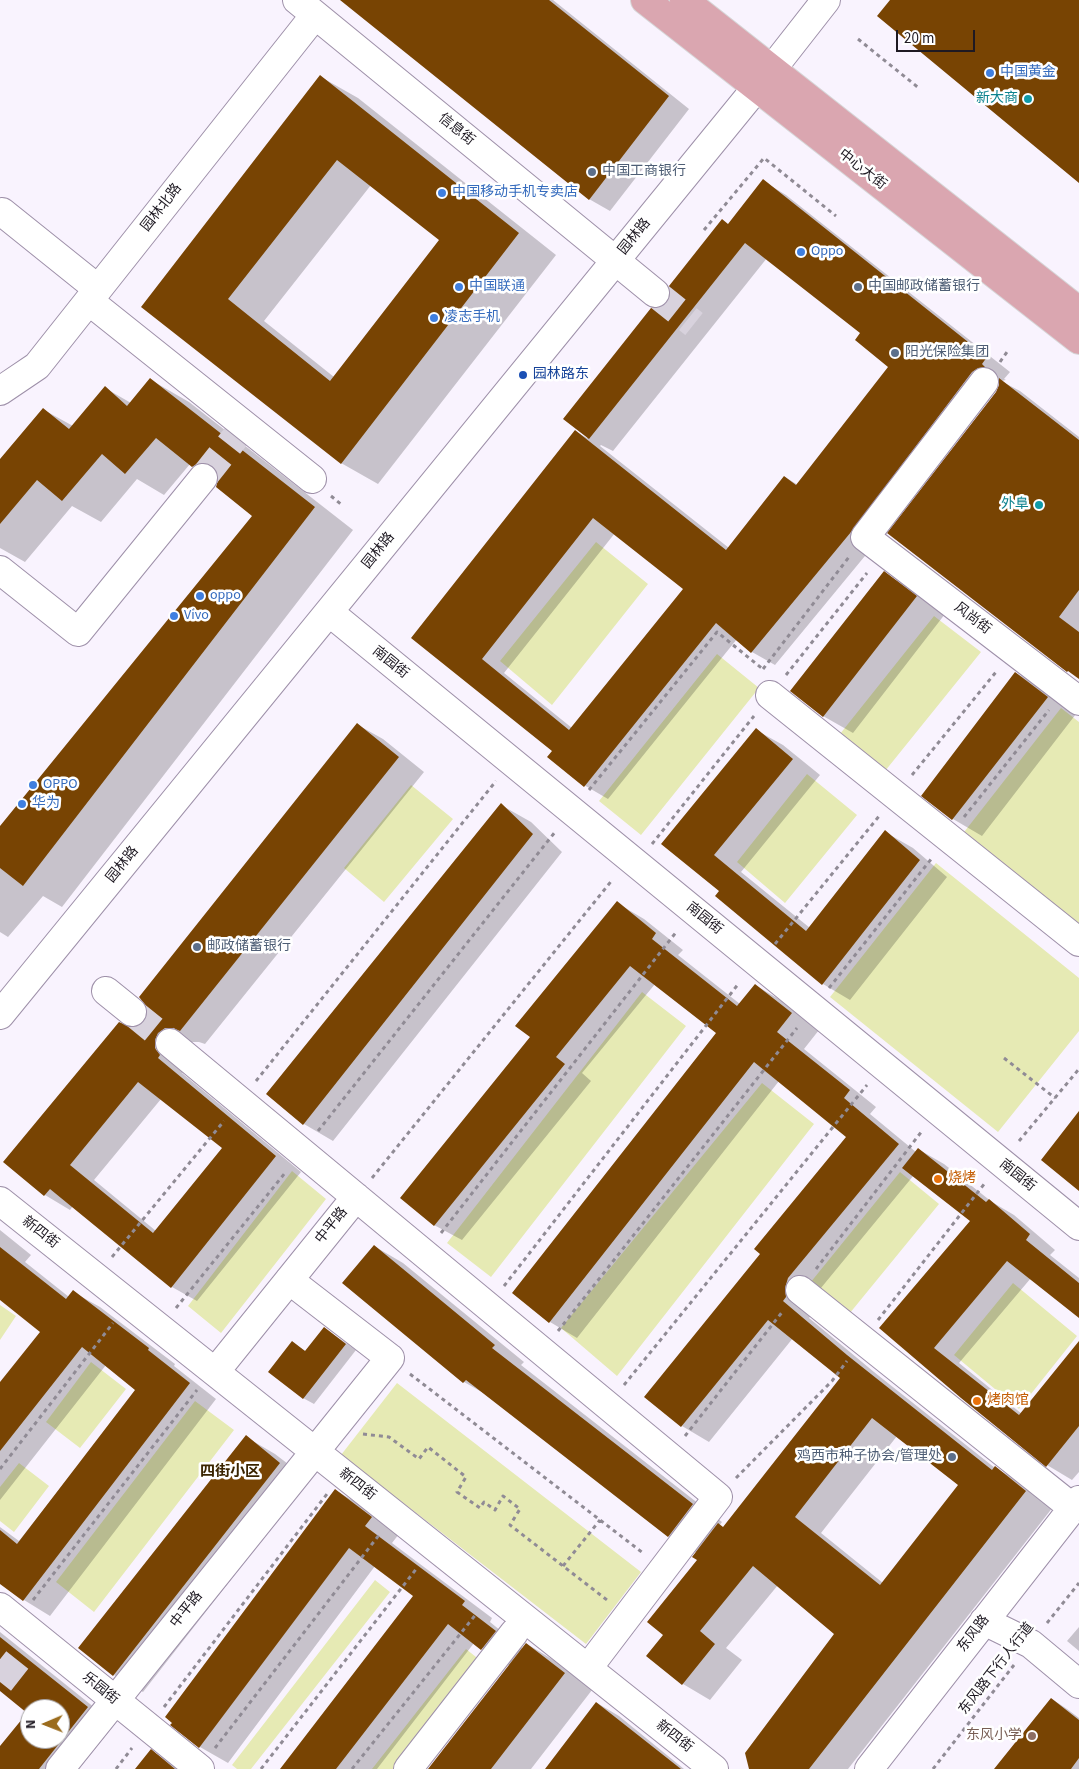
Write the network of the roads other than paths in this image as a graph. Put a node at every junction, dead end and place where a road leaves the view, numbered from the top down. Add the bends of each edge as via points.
1 (645, 0) edge
2 (684, 0) edge
3 (826, 0) edge
4 (306, 8) edge
5 (764, 78) junction
6 (0, 214) edge
7 (616, 261) junction
8 (655, 292) tunnel mouth
9 (94, 295) junction
10 (1079, 311) edge
11 (1079, 340) edge
12 (984, 382) dead end
13 (0, 391) edge
14 (203, 478) tunnel mouth
15 (312, 479) dead end
16 (0, 570) edge
17 (328, 612) junction
18 (775, 689) road end
19 (1072, 696) edge
20 (1079, 942) edge
21 (106, 991) dead end
22 (132, 1012) tunnel mouth
23 (0, 1015) edge
24 (170, 1043) tunnel mouth
25 (356, 1198) junction
26 (0, 1201) edge
27 (1079, 1226) edge
28 (289, 1280) junction
29 (800, 1290) road end
30 (214, 1371) junction
31 (323, 1441) junction
32 (1076, 1504) edge
33 (984, 1622) junction
34 (18, 1629) edge
35 (514, 1633) dead end
36 (588, 1668) junction
37 (1079, 1684) edge
38 (115, 1700) junction
39 (60, 1769) edge
40 (200, 1769) edge
41 (408, 1769) edge
42 (714, 1769) edge
43 (869, 1769) edge

1 - 5 main road, 中心大街
2 - 5 main road, 中心大街
3 - 5 street, 园林路
4 - 7 street, 信息街
4 - 9 street, 园林北路
5 - 7 street, 园林路
5 - 10 main road, 中心大街
5 - 11 main road, 中心大街
6 - 9 street via 2,212
7 - 8 street, 信息街
7 - 17 street, 园林路
9 - 13 street, 园林北路 via 37,366
9 - 15 street
12 - 19 street, 风尚街 via 875,544
14 - 16 street via 78,632
17 - 23 street, 园林路
17 - 27 street, 南园街
18 - 20 street via 948,838
21 - 22 street
24 - 25 street
25 - 28 street, 中平路
25 - 36 street via 718,1496
26 - 30 street, 新四街
28 - 30 street, 中平路
28 - 31 street, 中平路 via 390,1358
29 - 32 street
30 - 31 street, 新四街
31 - 36 street, 新四街 via 343,1473
31 - 38 street, 中平路
32 - 33 street, 东风路
33 - 37 street via 1031,1644
33 - 43 street, 东风路
34 - 38 street, 乐园街
35 - 41 street
36 - 42 street, 新四街
38 - 39 street, 中平路
38 - 40 street, 乐园街

